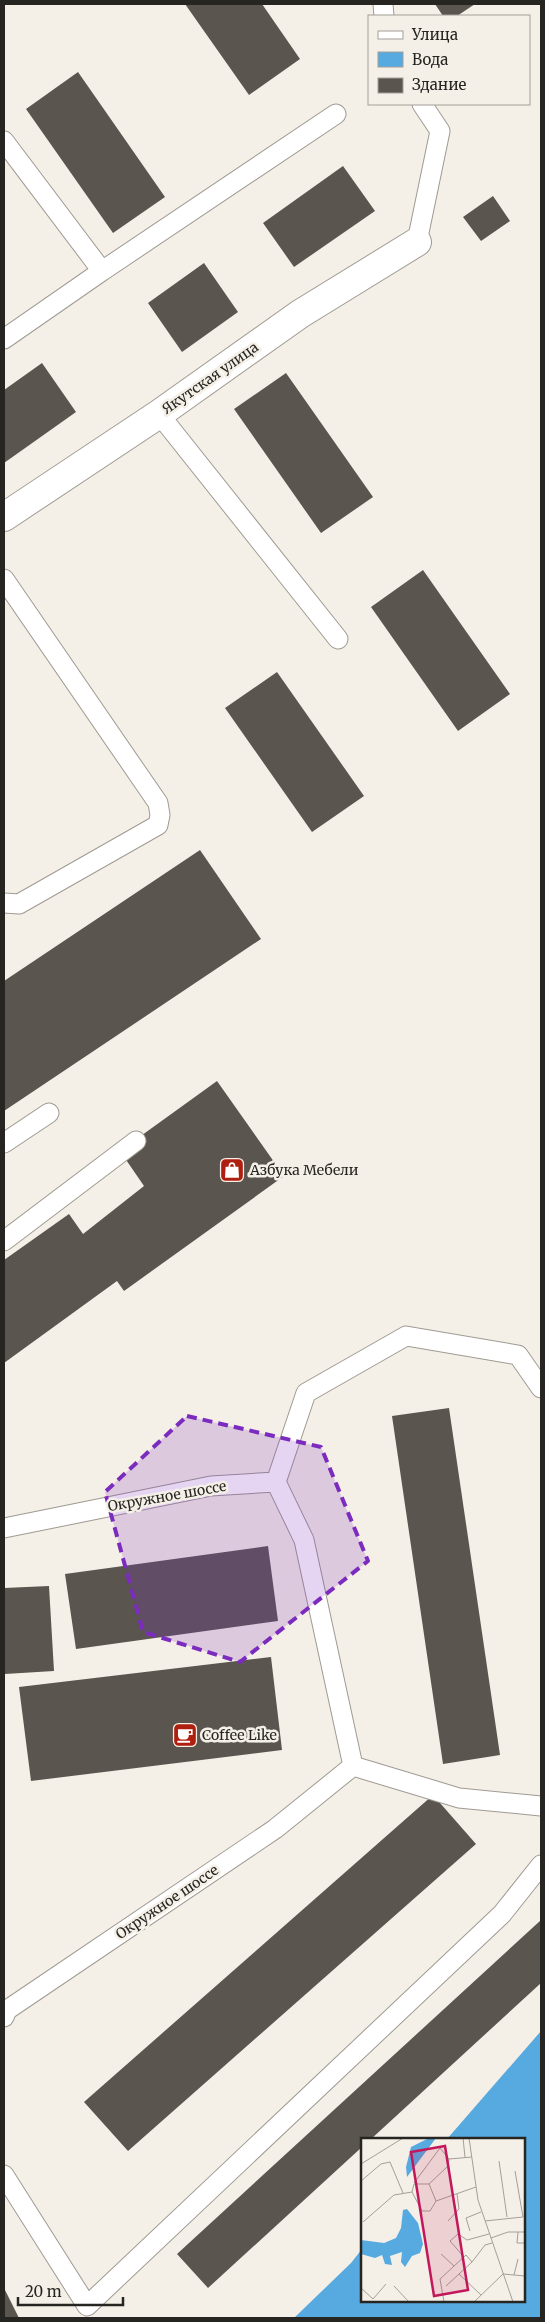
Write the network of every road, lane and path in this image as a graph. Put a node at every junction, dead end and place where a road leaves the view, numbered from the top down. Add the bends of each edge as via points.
1 (423, 105) edge
2 (336, 114) dead end
3 (4, 141) edge
4 (417, 242) joint
5 (102, 271) junction
6 (4, 339) edge
7 (159, 414) junction
8 (4, 517) edge
9 (4, 579) edge
10 (338, 639) dead end
11 (4, 903) edge
12 (49, 1113) dead end
13 (136, 1141) dead end
14 (4, 1143) edge
15 (4, 1241) edge
16 (541, 1388) edge
17 (276, 1482) junction
18 (4, 1528) edge
19 (353, 1766) junction
20 (541, 1806) edge
21 (541, 1865) edge
22 (4, 2017) edge
23 (4, 2175) edge
24 (87, 2312) edge

1 - 4 lane via 440,132
2 - 5 lane
3 - 5 lane
4 - 7 street, Якутская улица via 300,314
5 - 6 lane
7 - 8 street, Якутская улица
7 - 10 lane
9 - 11 lane via 158,804 160,814 158,825 19,904
12 - 14 lane
13 - 15 lane
16 - 17 lane via 518,1355 406,1336 306,1394
17 - 18 lane, Окружное шоссе via 211,1486
17 - 19 lane via 304,1540
19 - 20 lane via 459,1798
19 - 22 lane, Окружное шоссе via 275,1829 7,2010
21 - 24 lane via 502,1914
23 - 24 lane

